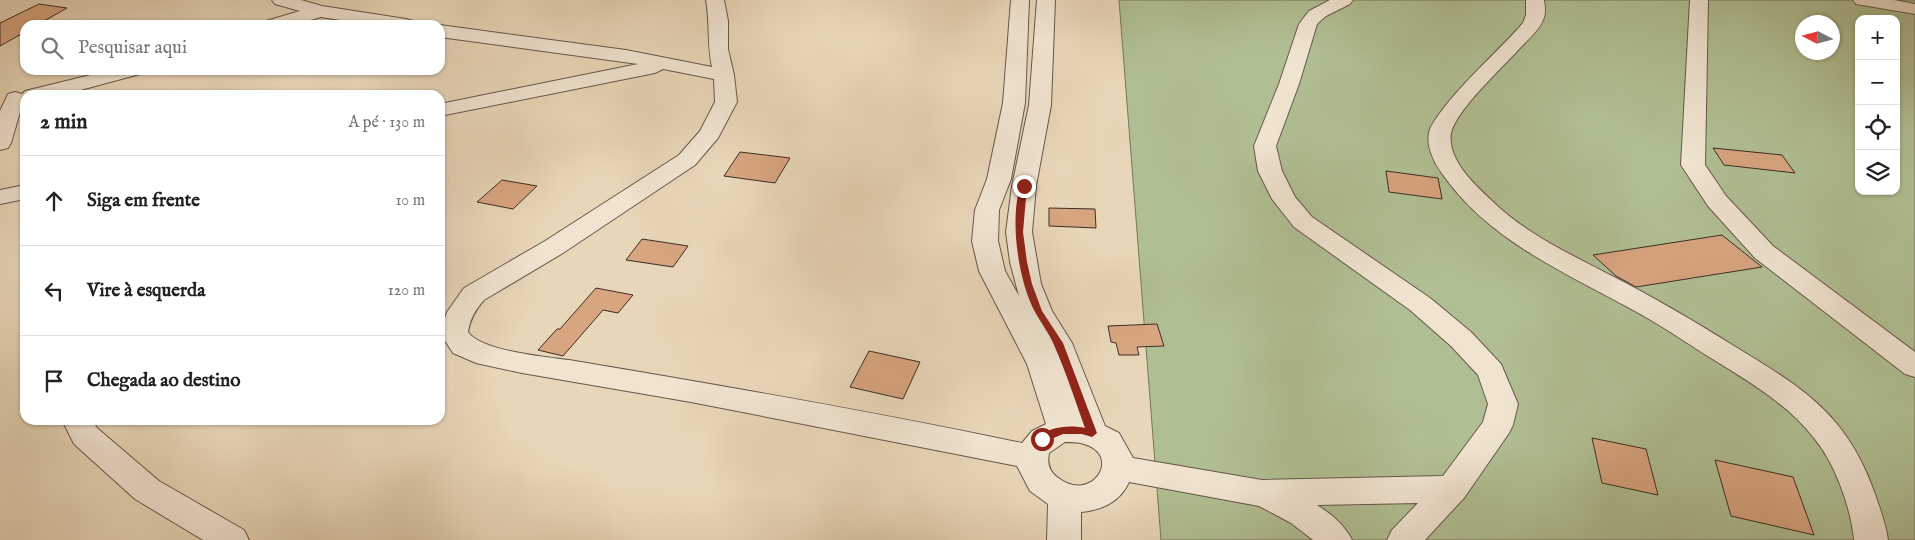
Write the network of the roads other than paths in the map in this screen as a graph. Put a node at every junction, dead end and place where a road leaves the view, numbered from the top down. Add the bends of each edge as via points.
1 (281, 0) edge
2 (715, 0) edge
3 (1020, 0) edge
4 (1046, 0) edge
5 (1344, 0) edge
6 (1535, 0) edge
7 (1699, 0) edge
8 (1862, 0) edge
9 (1915, 9) edge
10 (320, 10) junction
11 (289, 20) edge
12 (377, 20) edge
13 (445, 31) edge
14 (718, 49) junction
15 (668, 65) junction
16 (115, 75) edge
17 (724, 75) junction
18 (55, 90) edge
19 (18, 97) edge
20 (445, 109) edge
21 (0, 143) edge
22 (20, 193) edge
23 (0, 197) edge
24 (1915, 367) edge
25 (80, 425) edge
26 (1078, 432) junction
27 (1032, 457) junction
28 (1120, 468) junction
29 (1452, 489) junction
30 (1262, 493) junction
31 (1065, 496) junction
32 (232, 540) edge
33 (1064, 540) edge
34 (1336, 540) edge
35 (1404, 540) edge
36 (1871, 540) edge

1 - 10 street
2 - 14 street via 719,21
3 - 26 street via 1014,103 999,179 986,210 985,241 992,271
4 - 26 street via 1040,105 1024,186 1019,232 1028,284 1038,311 1058,343
5 - 29 street via 1320,12 1308,24 1265,146 1270,171 1284,199 1304,222 1420,304 1461,339 1491,371 1503,404 1498,425
6 - 36 street via 1534,20 1446,121 1440,133 1441,148 1448,166 1489,213 1511,231 1700,337 1807,408 1846,460 1856,483
7 - 24 street via 1693,165 1717,201 1764,252
8 - 9 street
10 - 11 street
10 - 12 street
13 - 15 street
14 - 15 street
14 - 17 street
15 - 17 street
15 - 20 street
16 - 18 street
17 - 27 street via 726,102 720,118 700,147 687,160 554,247 474,294 456,319 454,333 463,346 522,363 690,391
19 - 21 street
22 - 23 street
25 - 32 street via 86,436 147,490
26 - 27 street via 1052,434 1042,439
26 - 28 street via 1104,439 1118,457
27 - 31 street via 1036,476 1048,488
28 - 30 street
28 - 31 street via 1111,486 1102,492 1085,497
29 - 30 street
29 - 35 street
30 - 34 street via 1290,505
31 - 33 street

